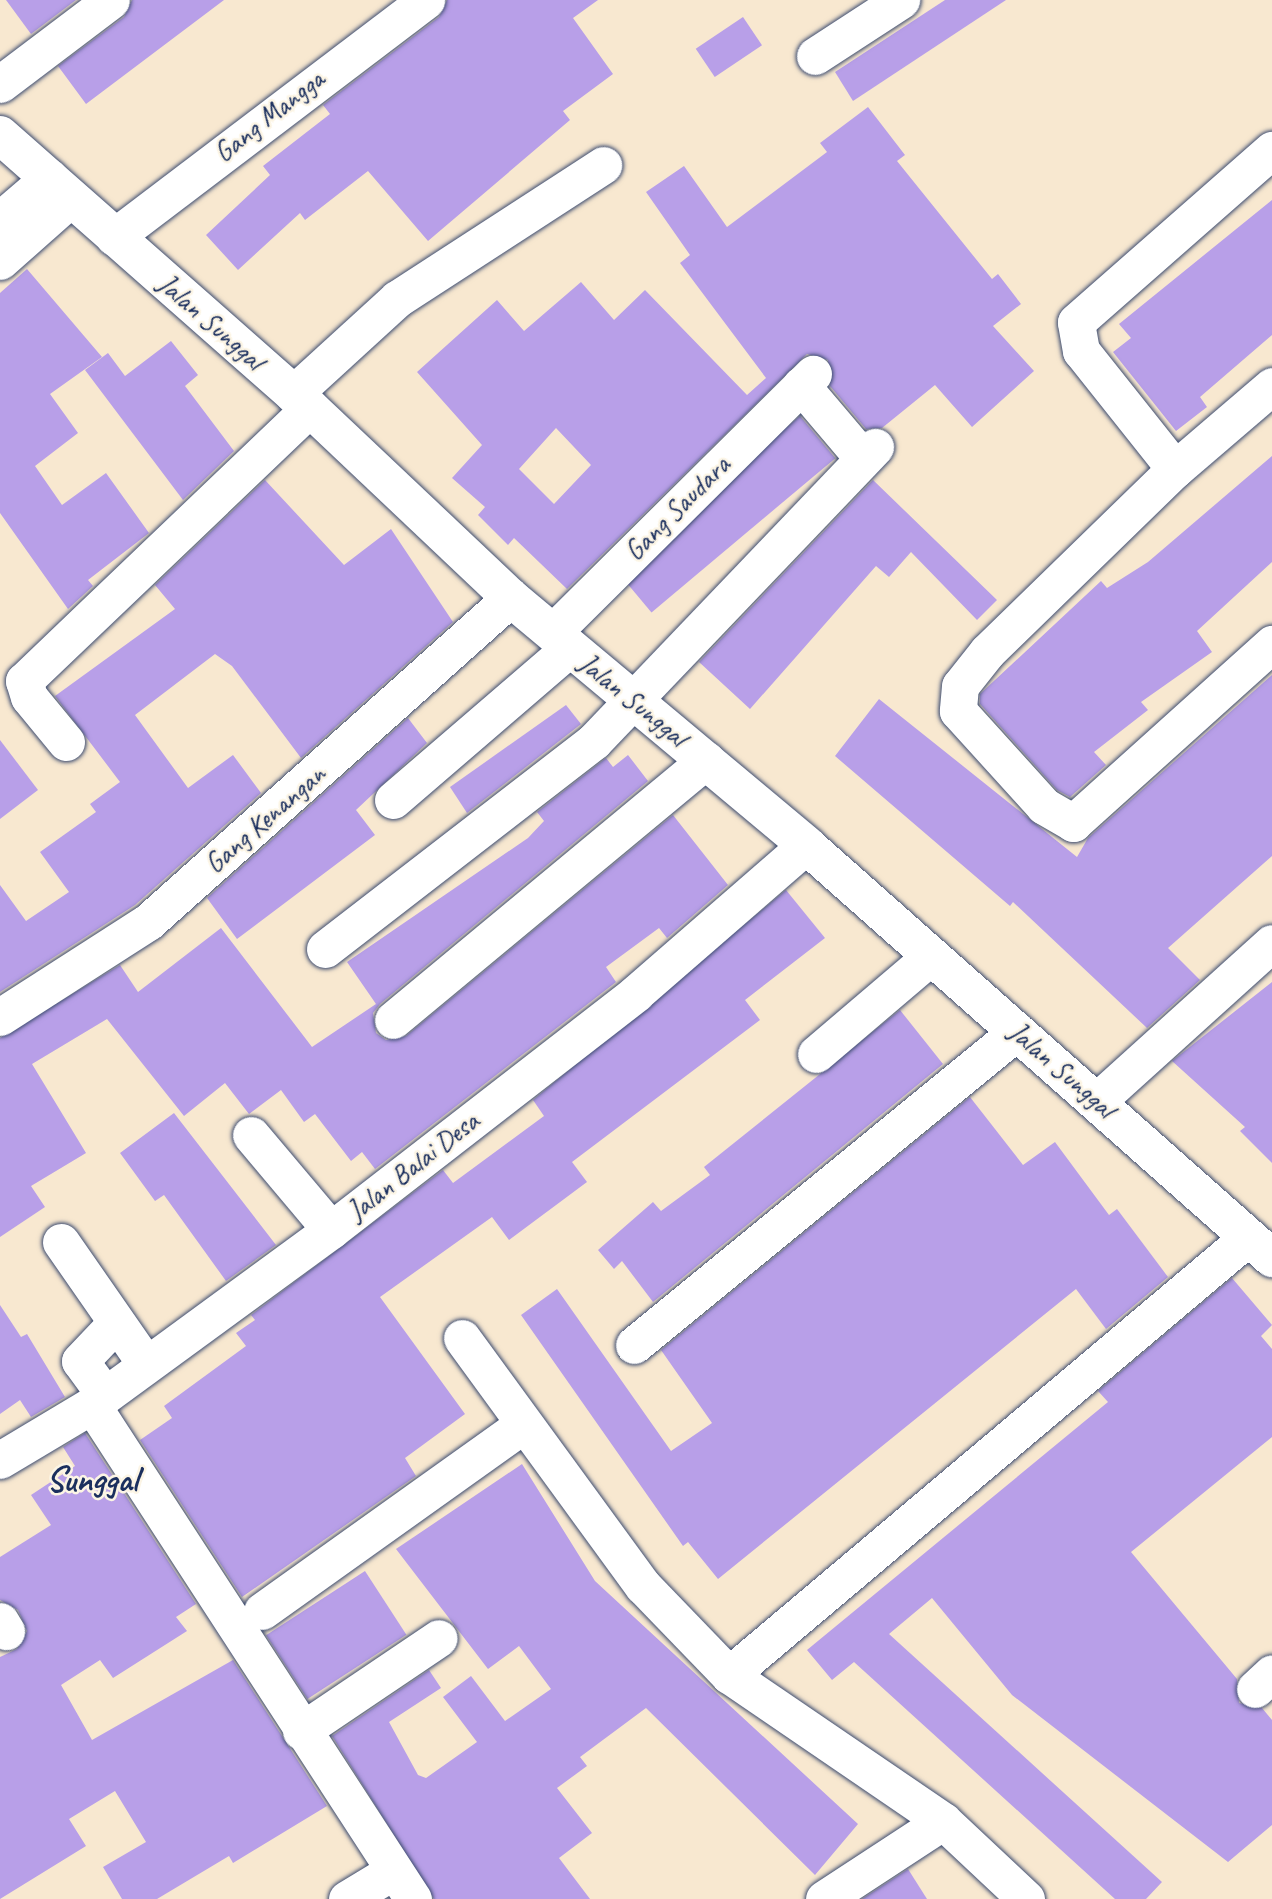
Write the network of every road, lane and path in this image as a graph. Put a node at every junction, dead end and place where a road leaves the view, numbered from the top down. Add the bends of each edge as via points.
1 (111, 0) edge
2 (426, 0) edge
3 (901, 0) edge
4 (815, 56) dead end
5 (0, 84) edge
6 (0, 135) edge
7 (1272, 150) edge
8 (603, 165) dead end
9 (60, 188) junction
10 (0, 220) edge
11 (114, 237) junction
12 (0, 261) edge
13 (1272, 386) edge
14 (302, 401) junction
15 (1175, 469) junction
16 (512, 598) junction
17 (562, 640) junction
18 (1272, 644) edge
19 (632, 700) junction
20 (66, 742) dead end
21 (706, 760) junction
22 (393, 800) dead end
23 (806, 845) junction
24 (1272, 943) edge
25 (325, 949) dead end
26 (931, 956) junction
27 (4, 1006) edge
28 (393, 1020) dead end
29 (1017, 1031) junction
30 (816, 1054) dead end
31 (1106, 1107) junction
32 (251, 1135) dead end
33 (331, 1230) junction
34 (61, 1242) dead end
35 (1265, 1252) edge
36 (116, 1323) junction
37 (462, 1338) dead end
38 (634, 1345) dead end
39 (145, 1363) junction
40 (99, 1400) junction
41 (523, 1425) junction
42 (0, 1461) edge
43 (262, 1611) dead end
44 (439, 1637) dead end
45 (729, 1675) junction
46 (301, 1731) junction
47 (943, 1821) junction
48 (403, 1885) edge
49 (347, 1899) edge
50 (824, 1899) edge
51 (1026, 1899) edge

1 - 5 street
2 - 11 street, Gang Mangga
3 - 4 street
6 - 9 main road, Jalan Sunggal
7 - 15 street via 1076,321 1081,351
8 - 14 street via 397,299
9 - 10 street
9 - 11 main road, Jalan Sunggal
9 - 12 street
11 - 14 main road, Jalan Sunggal
13 - 15 street
14 - 16 main road, Jalan Sunggal
14 - 20 street via 24,681 29,697
15 - 18 street via 987,652 960,686 958,711 1044,806 1073,822
16 - 17 main road, Jalan Sunggal
16 - 27 street, Gang Kenangan via 148,922
17 - 19 main road, Jalan Sunggal
17 - 19 street, Gang Saudara via 807,380 869,452
17 - 22 street, Gang Saudara
19 - 21 main road, Jalan Sunggal
19 - 25 street via 594,741
21 - 23 main road, Jalan Sunggal
21 - 28 street
23 - 26 main road, Jalan Sunggal
23 - 33 street, Jalan Balai Desa via 636,993
24 - 31 street via 1164,1047 1149,1077
26 - 29 main road, Jalan Sunggal
26 - 30 street
29 - 31 main road, Jalan Sunggal
29 - 38 street
31 - 35 main road, Jalan Sunggal
32 - 33 street
33 - 39 street, Jalan Balai Desa
34 - 36 street
35 - 45 street
36 - 39 street
36 - 40 street via 80,1361
37 - 41 street
39 - 40 street, Jalan Balai Desa
40 - 42 street, Jalan Balai Desa
40 - 46 street
41 - 43 street
41 - 45 street via 643,1586
44 - 46 street
45 - 47 street
46 - 48 street
47 - 50 street
47 - 51 street
48 - 49 street

